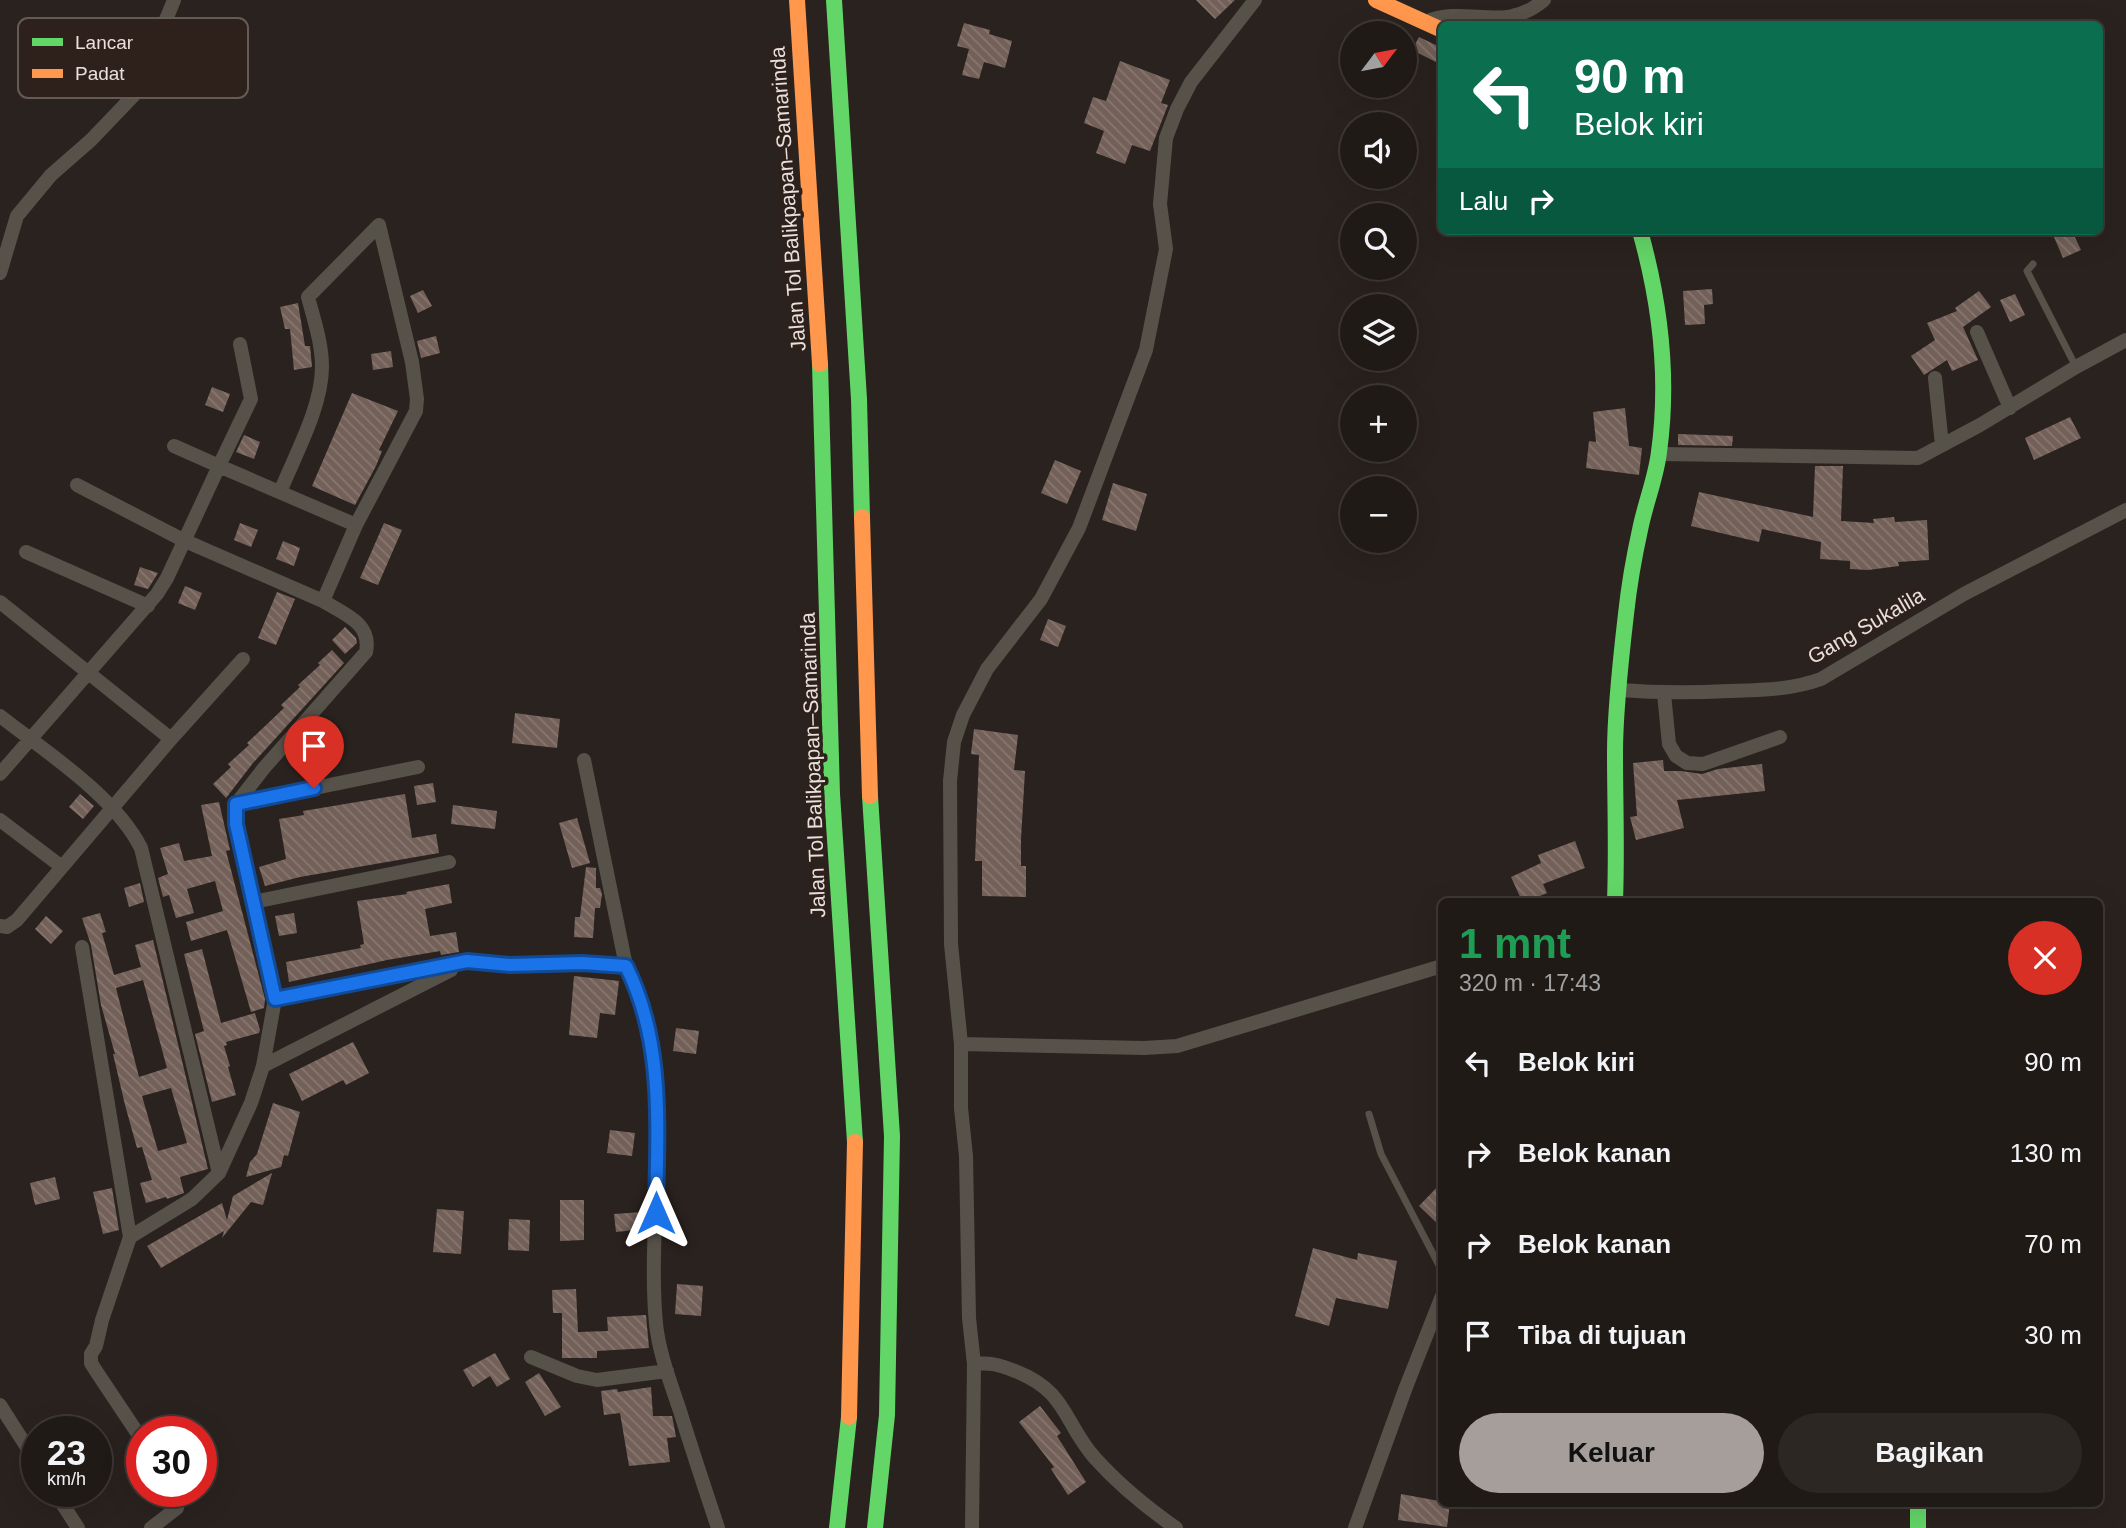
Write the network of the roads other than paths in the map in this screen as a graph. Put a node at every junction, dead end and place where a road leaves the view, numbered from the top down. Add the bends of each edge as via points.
1 (174, 0) edge
2 (797, 0) edge
3 (834, 0) edge
4 (1255, 0) edge
5 (1376, 0) edge
6 (1544, 0) edge
7 (167, 18) edge
8 (1425, 22) junction
9 (1438, 28) edge
10 (131, 98) edge
11 (1641, 235) edge
12 (2033, 264) dead end
13 (0, 273) edge
14 (1977, 332) dead end
15 (2126, 340) edge
16 (240, 344) dead end
17 (2076, 367) junction
18 (1935, 378) dead end
19 (2010, 408) junction
20 (1942, 445) junction
21 (174, 446) dead end
22 (1659, 454) junction
23 (219, 466) junction
24 (76, 485) dead end
25 (280, 492) junction
26 (2126, 510) edge
27 (356, 525) junction
28 (183, 540) junction
29 (26, 552) dead end
30 (323, 601) junction
31 (0, 602) edge
32 (148, 606) junction
33 (243, 659) dead end
34 (87, 672) junction
35 (1620, 690) junction
36 (1664, 694) junction
37 (0, 716) edge
38 (1780, 737) dead end
39 (171, 738) junction
40 (29, 739) junction
41 (584, 760) dead end
42 (418, 766) dead end
43 (0, 774) edge
44 (236, 804) junction
45 (113, 806) junction
46 (0, 820) edge
47 (449, 862) dead end
48 (62, 867) junction
49 (1615, 898) edge
50 (254, 902) junction
51 (0, 926) edge
52 (82, 947) dead end
53 (467, 961) junction
54 (626, 966) junction
55 (1438, 968) edge
56 (275, 999) junction
57 (961, 1044) junction
58 (263, 1066) junction
59 (1369, 1114) dead end
60 (219, 1173) junction
61 (130, 1237) junction
62 (1438, 1263) edge
63 (1438, 1306) edge
64 (531, 1357) dead end
65 (974, 1364) junction
66 (667, 1371) junction
67 (0, 1405) edge
68 (126, 1416) edge
69 (21, 1438) edge
70 (64, 1507) edge
71 (177, 1507) edge
72 (1918, 1507) edge
73 (78, 1528) edge
74 (151, 1528) edge
75 (718, 1528) edge
76 (837, 1528) edge
77 (875, 1528) edge
78 (972, 1528) edge
79 (1176, 1528) edge
80 (1355, 1528) edge
81 (1918, 1528) edge

1 - 7 street
2 - 76 main road, Jalan Tol Balikpapan–Samarinda via 822,401 832,794 855,1136 850,1412
3 - 77 main road via 859,399 870,793 892,1136 887,1415
4 - 57 street via 1191,82 1166,138 1160,204 1166,249 1146,350 1079,528 1041,599 987,669 954,742 951,944
5 - 8 main road
6 - 8 street via 1514,17 1441,16
8 - 9 main road
10 - 13 street via 51,175 17,216
11 - 22 main road via 1661,343
12 - 17 lane via 2027,271
14 - 19 street
15 - 17 street
16 - 23 street via 251,399
17 - 19 street
18 - 20 street
19 - 20 street
20 - 22 street via 1910,459
21 - 23 street
22 - 35 main road via 1626,613
23 - 25 street
23 - 28 street
24 - 28 street
25 - 27 street
25 - 27 street via 320,387 319,342 308,297 379,225 417,399 416,411
26 - 36 street, Gang Sukalila via 1964,594 1804,685
27 - 30 street
28 - 30 street
28 - 32 street via 167,578
29 - 32 street
30 - 44 street via 364,630 366,652
31 - 34 street
32 - 34 street
33 - 39 street
34 - 39 street
34 - 40 street
35 - 36 street, Gang Sukalila
35 - 49 main road via 1615,749
36 - 38 street via 1669,744 1676,757 1687,763 1703,764
37 - 40 street
39 - 45 street
40 - 43 street
40 - 45 street
41 - 54 street
42 - 44 street
44 - 50 street via 236,824
45 - 48 street
45 - 60 street via 135,835 147,867
46 - 48 street
47 - 50 street
48 - 51 street via 17,920
50 - 56 street
52 - 61 street
53 - 54 street
53 - 56 street
53 - 58 street
54 - 66 street via 649,1031 657,1084 656,1326
55 - 57 street via 1177,1046
56 - 58 street
57 - 65 street
58 - 60 street
59 - 62 lane via 1381,1154
60 - 61 street via 192,1199
61 - 68 street via 91,1354 91,1363
63 - 80 street
64 - 66 street via 597,1380
65 - 78 street
65 - 79 street via 992,1362 1051,1391 1092,1455
66 - 75 street
67 - 69 street
70 - 73 street
71 - 74 street
72 - 81 main road

